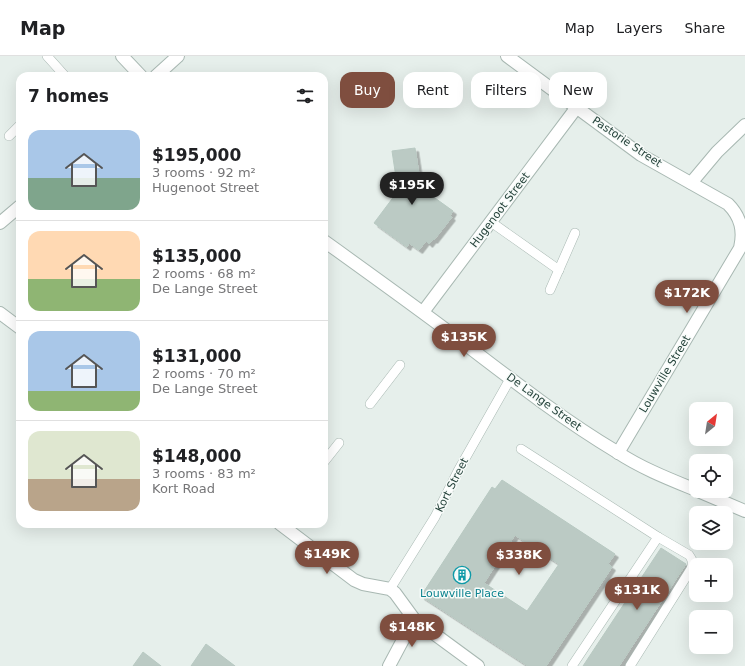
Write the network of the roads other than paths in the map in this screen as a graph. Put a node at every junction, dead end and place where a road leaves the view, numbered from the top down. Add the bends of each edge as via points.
1 (47, 56) edge
2 (122, 56) edge
3 (178, 56) edge
4 (507, 56) edge
5 (61, 72) edge
6 (137, 72) edge
7 (160, 72) edge
8 (549, 87) edge
9 (577, 108) joint
10 (745, 125) edge
11 (16, 129) edge
12 (9, 136) dead end
13 (691, 183) junction
14 (16, 209) edge
15 (491, 222) junction
16 (0, 223) edge
17 (575, 233) dead end
18 (328, 244) edge
19 (559, 270) junction
20 (550, 290) dead end
21 (423, 312) junction
22 (0, 313) edge
23 (16, 325) edge
24 (400, 365) dead end
25 (510, 379) junction
26 (370, 404) dead end
27 (339, 443) dead end
28 (521, 449) dead end
29 (618, 453) junction
30 (328, 457) edge
31 (689, 488) edge
32 (714, 498) edge
33 (745, 511) edge
34 (285, 528) edge
35 (658, 537) junction
36 (390, 589) junction
37 (414, 618) junction
38 (389, 666) edge
39 (478, 666) edge
40 (572, 666) edge
41 (630, 666) edge

1 - 5 lane
2 - 6 street
3 - 7 street
4 - 8 street, Pastorie Street
9 - 13 street, Pastorie Street via 641,155
9 - 15 street, Hugenoot Street
10 - 13 street via 717,152
11 - 12 lane
13 - 29 street, Louwville Street via 734,210 741,224 740,248
14 - 16 street
15 - 19 lane
15 - 21 street, Hugenoot Street
17 - 19 lane
18 - 21 street, De Lange Street
19 - 20 lane
21 - 25 street, De Lange Street
22 - 23 street
24 - 26 lane
25 - 29 street, De Lange Street
25 - 36 lane, Kort Street via 435,517
27 - 30 lane
28 - 35 lane
29 - 31 street, De Lange Street
32 - 33 street, De Lange Street
34 - 36 street via 354,580
35 - 40 lane
35 - 41 lane via 689,555 693,563 692,569
36 - 37 street
37 - 38 street
37 - 39 street

